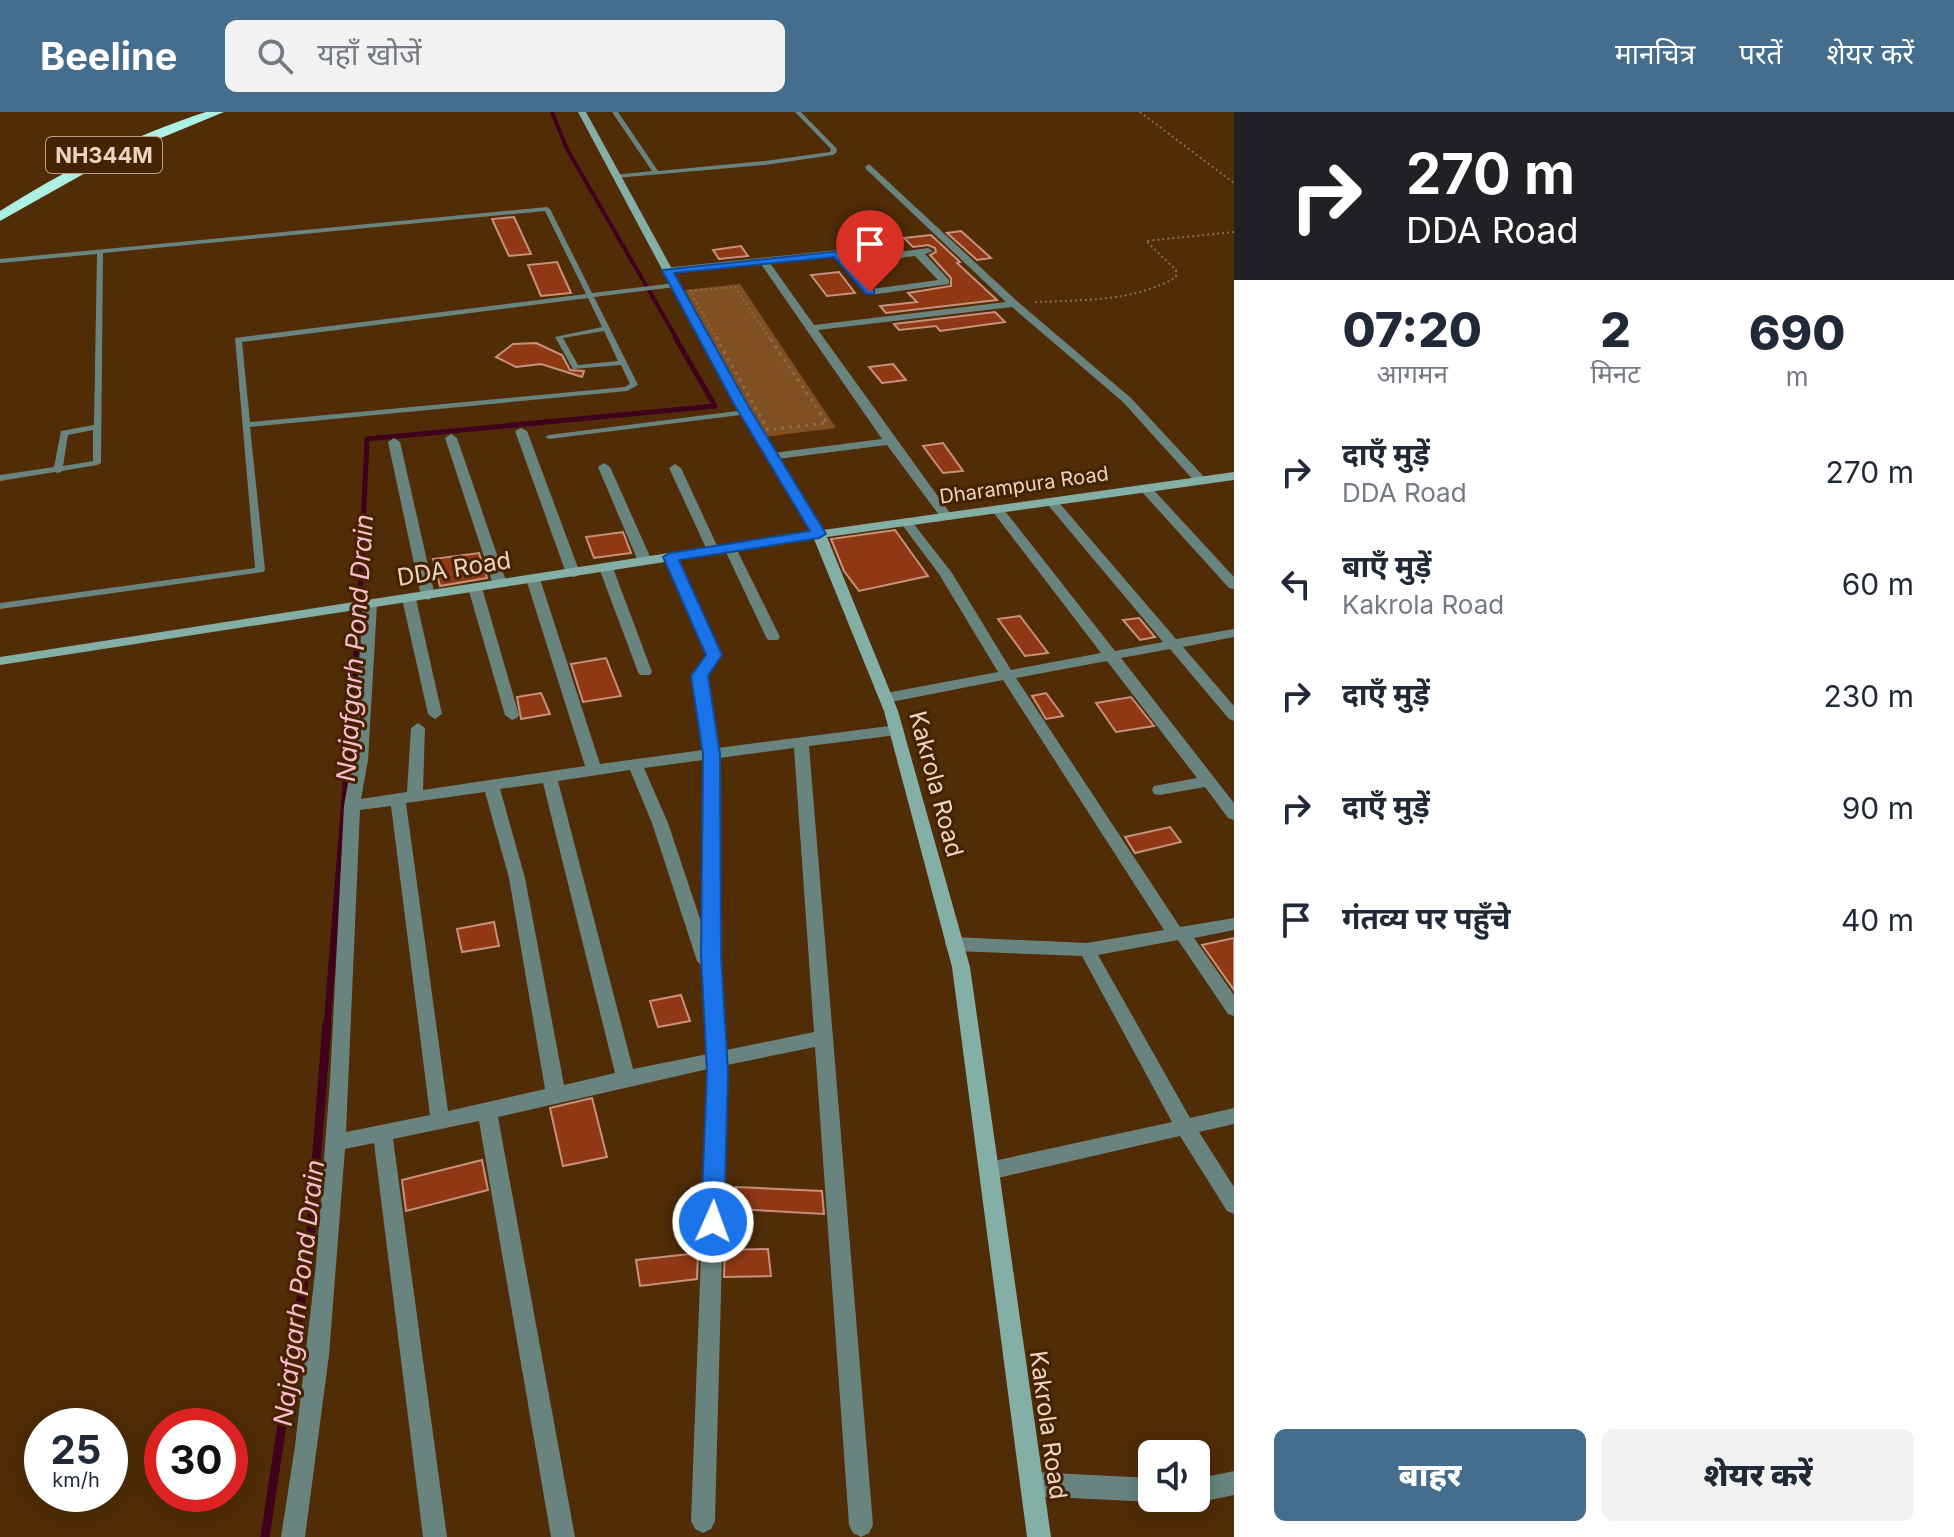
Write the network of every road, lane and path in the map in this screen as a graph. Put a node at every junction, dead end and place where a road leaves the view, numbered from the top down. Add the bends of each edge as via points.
1 (180, 112) edge
2 (218, 112) edge
3 (582, 112) edge
4 (615, 112) edge
5 (798, 112) edge
6 (1140, 112) edge
7 (92, 147) dead end
8 (869, 167) dead end
9 (656, 172) junction
10 (616, 176) junction
11 (1234, 183) edge
12 (0, 217) edge
13 (1234, 232) edge
14 (100, 252) junction
15 (0, 261) edge
16 (764, 261) junction
17 (844, 262) junction
18 (667, 270) junction
19 (675, 285) junction
20 (591, 297) junction
21 (1014, 304) junction
22 (606, 328) junction
23 (811, 328) junction
24 (623, 363) junction
25 (745, 412) junction
26 (247, 425) junction
27 (98, 427) junction
28 (768, 430) joint
29 (521, 431) dead end
30 (549, 437) dead end
31 (451, 438) dead end
32 (890, 441) junction
33 (394, 442) dead end
34 (773, 457) junction
35 (604, 467) dead end
36 (675, 468) dead end
37 (58, 471) junction
38 (0, 478) edge
39 (1232, 479) edge
40 (1201, 481) junction
41 (1146, 489) junction
42 (1052, 502) junction
43 (997, 509) junction
44 (946, 516) junction
45 (906, 522) junction
46 (819, 534) junction
47 (730, 548) junction
48 (713, 550) junction
49 (670, 557) junction
50 (645, 561) junction
51 (606, 568) junction
52 (573, 573) junction
53 (533, 579) junction
54 (500, 584) junction
55 (1234, 585) edge
56 (475, 588) junction
57 (428, 596) junction
58 (409, 599) junction
59 (0, 606) edge
60 (359, 606) junction
61 (1234, 633) edge
62 (773, 637) dead end
63 (1175, 645) junction
64 (1109, 653) junction
65 (0, 661) edge
66 (645, 672) dead end
67 (1007, 675) junction
68 (886, 698) junction
69 (435, 714) dead end
70 (512, 715) dead end
71 (1234, 716) edge
72 (418, 728) dead end
73 (897, 730) junction
74 (801, 742) junction
75 (711, 754) junction
76 (635, 764) junction
77 (594, 770) junction
78 (549, 777) junction
79 (1208, 781) junction
80 (491, 786) junction
81 (1160, 790) dead end
82 (406, 798) junction
83 (352, 806) junction
84 (1234, 814) edge
85 (1234, 924) edge
86 (1179, 934) junction
87 (954, 944) junction
88 (1087, 950) junction
89 (713, 981) junction
90 (1234, 1009) edge
91 (825, 1037) junction
92 (717, 1058) junction
93 (626, 1078) junction
94 (556, 1095) junction
95 (487, 1111) junction
96 (1234, 1116) edge
97 (440, 1121) junction
98 (1185, 1127) junction
99 (383, 1134) junction
100 (337, 1142) junction
101 (989, 1171) junction
102 (1234, 1205) edge
103 (1234, 1483) edge
104 (1032, 1484) junction
105 (1210, 1488) edge
106 (1138, 1489) edge
107 (703, 1521) dead end
108 (861, 1525) dead end
109 (293, 1537) edge
110 (435, 1537) edge
111 (563, 1537) edge
112 (1039, 1537) edge

1 - 7 highway, NH344M
2 - 12 highway, NH344M via 121,145
3 - 10 street, Kakrola Road
4 - 9 lane
5 - 9 lane via 833,153
6 - 11 path
8 - 21 street
9 - 10 lane
10 - 18 street, Kakrola Road
13 - 21 path via 1146,241 1176,270 1176,277 1157,288
14 - 15 lane
14 - 20 lane via 547,209
14 - 27 lane
16 - 17 street via 837,253
16 - 18 street
16 - 23 street
17 - 17 street via 870,292 945,282 923,252
18 - 19 street, Kakrola Road
19 - 20 lane
19 - 25 street, Kakrola Road
20 - 22 lane
20 - 26 lane via 243,338 238,344
21 - 23 street
21 - 40 street via 1127,400
22 - 24 lane
22 - 24 lane via 559,337 576,367
23 - 32 street
24 - 26 lane via 634,388
25 - 30 lane
25 - 34 street, Kakrola Road
26 - 59 lane via 260,570
27 - 37 lane via 64,433
27 - 37 lane via 97,463
28 - 28 path via 744,388 690,291 735,287 827,423
29 - 52 street
31 - 54 street
32 - 34 street
32 - 44 street
33 - 57 street
34 - 46 street, Kakrola Road
35 - 50 street
36 - 48 street
37 - 38 lane
39 - 40 street, Dharampura Road
40 - 41 street, Dharampura Road
41 - 42 street, Dharampura Road
41 - 55 street
42 - 43 street, Dharampura Road
42 - 63 street
43 - 44 street, Dharampura Road
43 - 64 street
44 - 45 street, Dharampura Road
45 - 46 street, Dharampura Road
45 - 67 street via 945,573
46 - 47 street, DDA Road
46 - 68 street, Kakrola Road
47 - 48 street, DDA Road
47 - 62 street
48 - 49 street, DDA Road
49 - 50 street, DDA Road
49 - 75 street via 714,655 699,676
50 - 51 street, DDA Road
51 - 52 street, DDA Road
51 - 66 street
52 - 53 street, DDA Road
53 - 54 street, DDA Road
53 - 77 street
54 - 56 street, DDA Road
56 - 57 street, DDA Road
56 - 70 street
57 - 58 street, DDA Road
58 - 60 street, DDA Road
58 - 69 street
60 - 65 street, DDA Road
60 - 83 street via 360,760
61 - 63 street
63 - 64 street
63 - 71 street
64 - 67 street
64 - 79 street
67 - 68 street
67 - 86 street
68 - 73 street, Kakrola Road
72 - 82 street
73 - 74 street
73 - 87 street, Kakrola Road
74 - 75 street
74 - 91 street
75 - 76 street
75 - 89 street
76 - 77 street
76 - 89 street
77 - 78 street
78 - 80 street
78 - 93 street
79 - 81 street
79 - 84 street
80 - 82 street
80 - 94 street via 517,878
82 - 83 street
82 - 97 street
83 - 100 street
85 - 86 street
86 - 88 street
86 - 90 street
87 - 88 street
87 - 101 street, Kakrola Road
88 - 98 street
89 - 92 street
91 - 92 street
91 - 108 street
92 - 93 street
92 - 107 street
93 - 94 street
94 - 95 street
95 - 97 street
95 - 111 street
96 - 98 street
97 - 99 street
98 - 101 street
98 - 102 street
99 - 100 street
99 - 110 street
100 - 109 street via 316,1376
101 - 104 street, Kakrola Road
103 - 105 street
104 - 106 street
104 - 112 street, Kakrola Road

